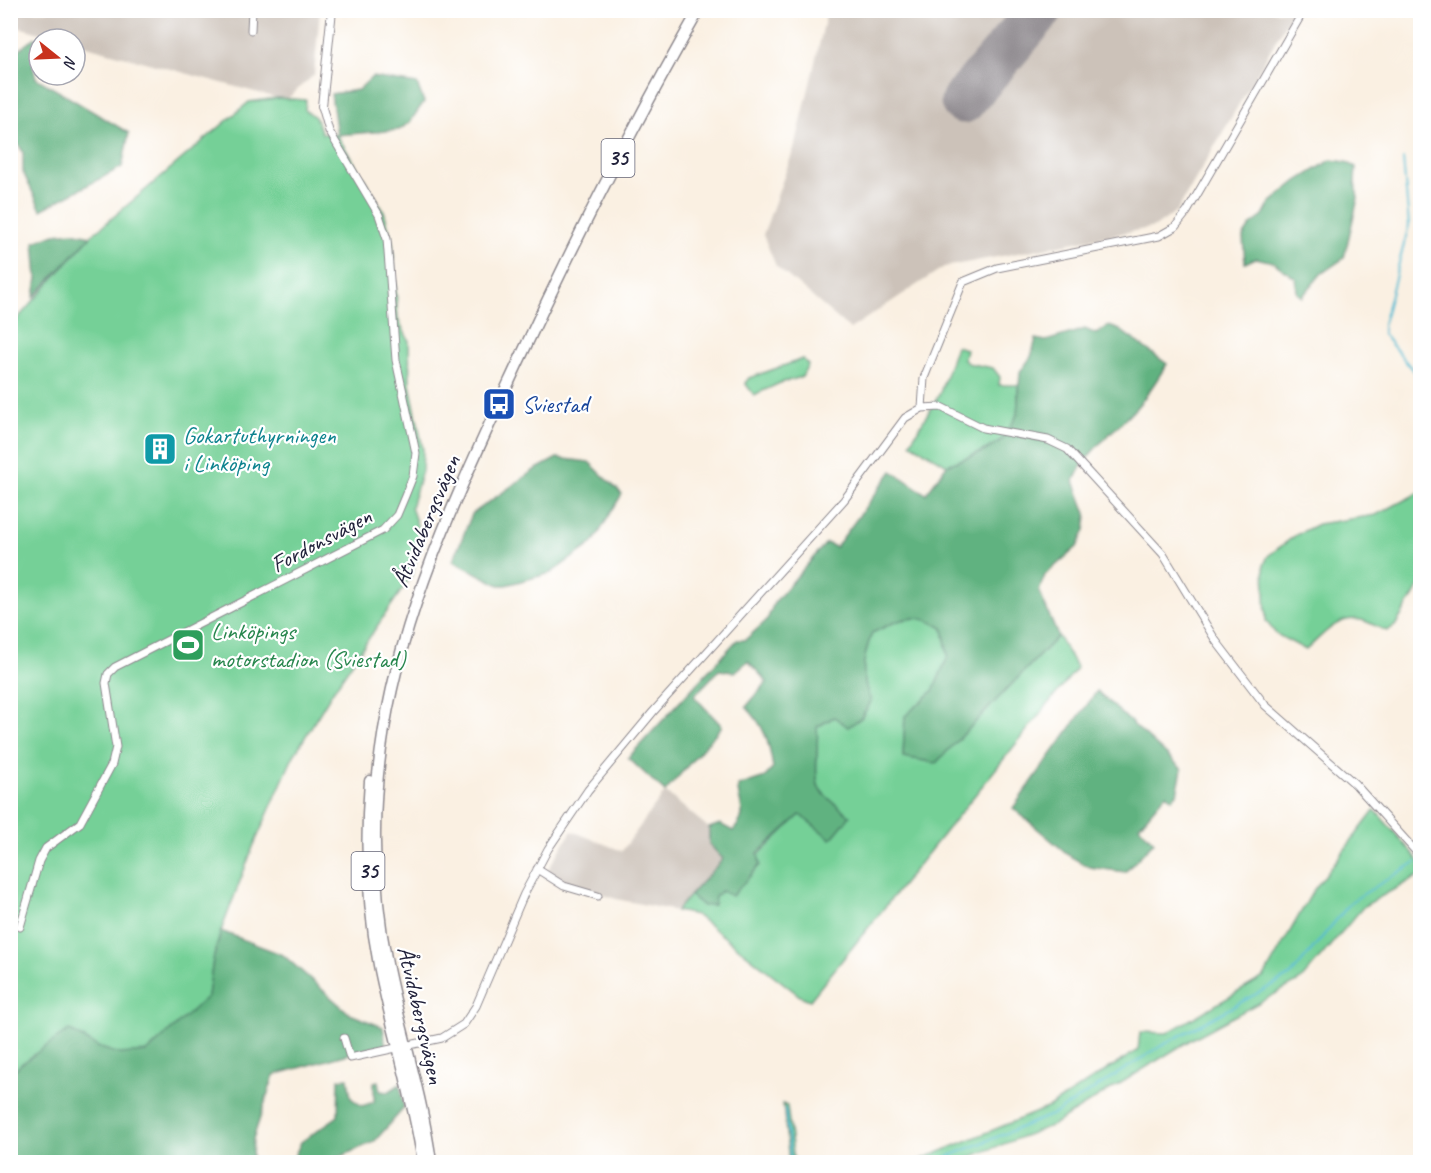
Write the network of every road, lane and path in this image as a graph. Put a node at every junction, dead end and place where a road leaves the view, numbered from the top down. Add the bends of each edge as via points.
1 (252, 10) edge
2 (332, 10) edge
3 (691, 10) edge
4 (699, 10) edge
5 (1304, 10) edge
6 (251, 30) dead end
7 (322, 106) joint
8 (922, 408) junction
9 (1420, 856) edge
10 (537, 869) junction
11 (598, 896) dead end
12 (20, 927) dead end
13 (344, 1038) dead end
14 (402, 1046) junction
15 (423, 1162) edge
16 (431, 1162) edge

1 - 6 street
2 - 7 street, Fordonsvägen
3 - 14 main road, Åtvidabergsvägen / 35 via 537,306 434,535 396,638 377,725 367,842 376,948
4 - 14 main road, Åtvidabergsvägen / 35 via 633,130 543,309 463,484 420,585 402,639 383,727 375,841 384,948
5 - 8 street via 1175,227 1159,236 997,268 963,282 924,378
7 - 12 street, Fordonsvägen via 329,131 379,215 387,239 396,360 417,453 410,485 397,515 383,530 108,674 116,747 112,764 80,823 46,848
8 - 9 street via 950,409 983,428 1048,440 1067,449 1157,548 1216,641 1265,705 1355,783
8 - 10 street via 898,426 844,501 604,769
10 - 11 street via 564,886
10 - 14 street via 471,1016 450,1035
13 - 14 street via 350,1058
14 - 15 main road, Åtvidabergsvägen / 35
14 - 16 main road, Åtvidabergsvägen / 35

